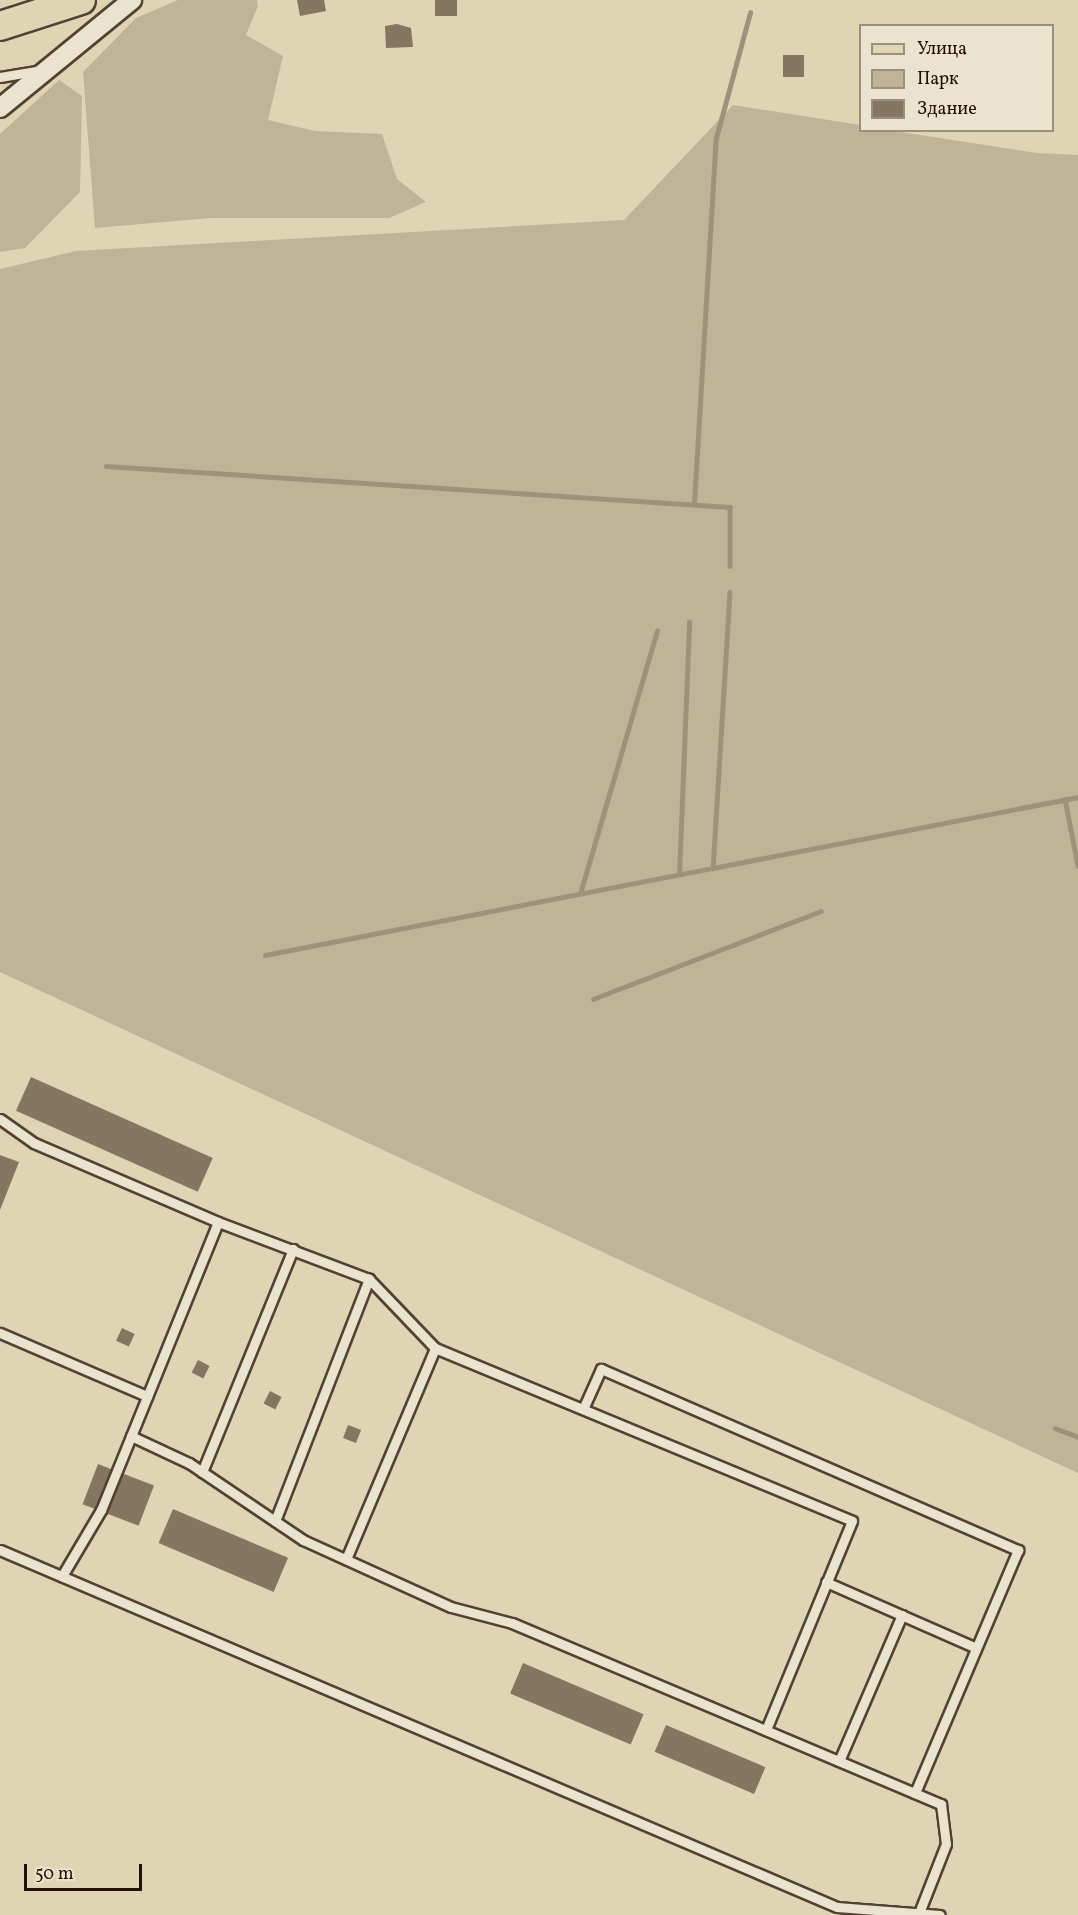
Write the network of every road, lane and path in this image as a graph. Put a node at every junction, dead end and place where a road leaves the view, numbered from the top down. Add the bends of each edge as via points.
1 (81, 0) edge
2 (132, 0) edge
3 (0, 26) edge
4 (44, 70) junction
5 (0, 77) edge
6 (0, 108) edge
7 (0, 1119) edge
8 (218, 1222) junction
9 (293, 1249) junction
10 (369, 1279) junction
11 (0, 1333) edge
12 (435, 1348) junction
13 (147, 1396) junction
14 (583, 1409) junction
15 (130, 1436) junction
16 (201, 1472) junction
17 (275, 1521) junction
18 (0, 1550) edge
19 (346, 1559) junction
20 (62, 1576) junction
21 (826, 1582) junction
22 (902, 1616) junction
23 (976, 1648) junction
24 (766, 1730) junction
25 (839, 1761) junction
26 (915, 1793) junction
27 (919, 1913) junction
28 (940, 1915) edge

1 - 3 main road
2 - 4 street
4 - 5 lane
4 - 6 street
7 - 8 lane via 33,1143
8 - 9 lane
8 - 13 lane
9 - 10 lane
9 - 16 lane
10 - 12 lane
10 - 17 lane
11 - 13 lane
12 - 14 lane
12 - 19 lane
13 - 15 lane
14 - 21 lane via 852,1521
14 - 23 lane via 601,1369 1018,1550
15 - 16 lane
15 - 20 lane via 101,1510
16 - 17 lane
17 - 19 lane
18 - 20 lane
19 - 24 lane via 451,1607 512,1623
20 - 27 lane via 837,1908
21 - 22 lane
21 - 24 lane
22 - 23 lane
22 - 25 lane
23 - 26 lane
24 - 25 lane
25 - 26 lane
26 - 27 lane via 941,1804 946,1844
27 - 28 lane

